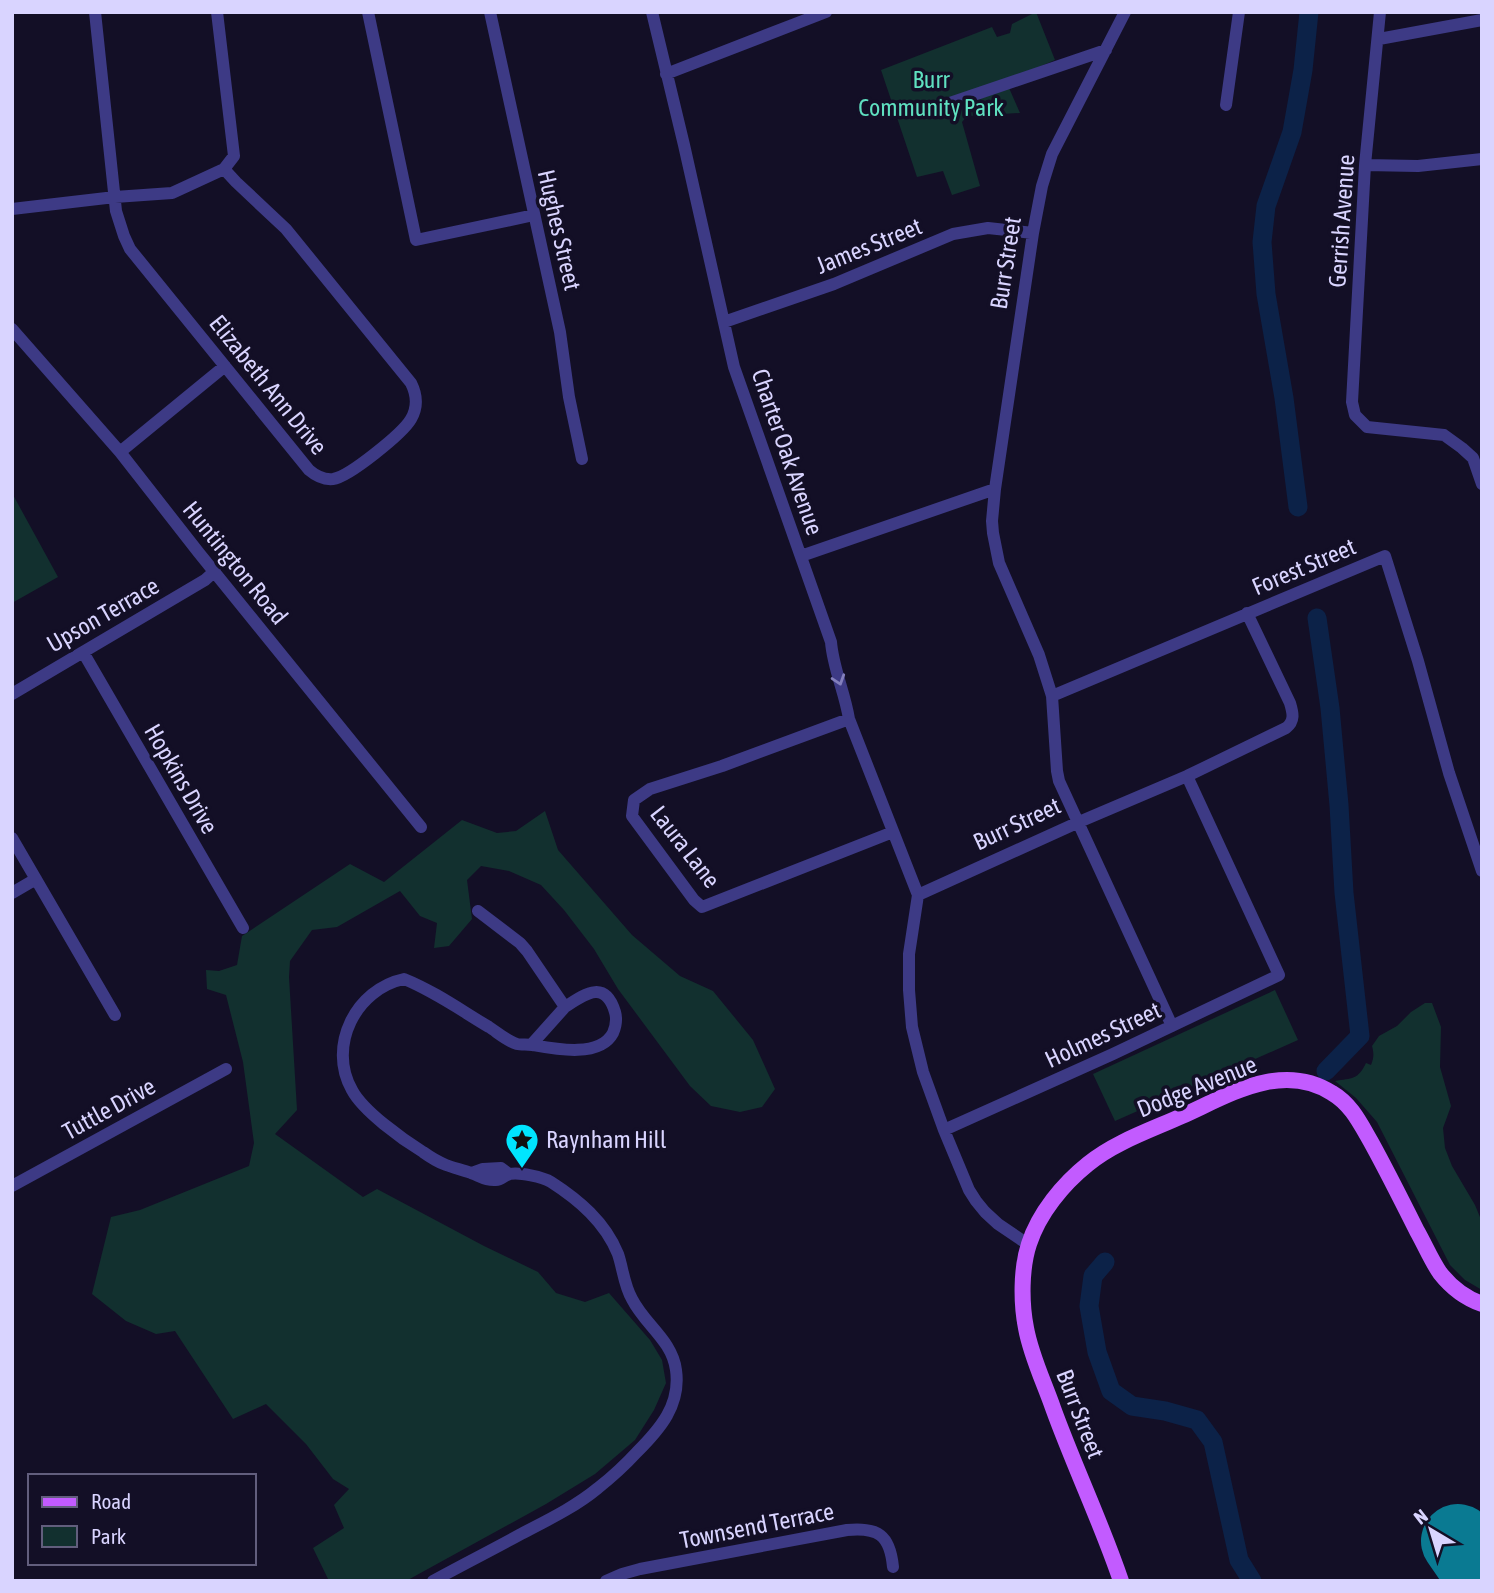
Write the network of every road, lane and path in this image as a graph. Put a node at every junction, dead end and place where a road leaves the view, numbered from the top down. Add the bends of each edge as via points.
1 (94, 12) edge
2 (217, 12) edge
3 (368, 12) edge
4 (490, 12) edge
5 (652, 12) edge
6 (826, 12) edge
7 (1125, 12) edge
8 (1239, 12) edge
9 (1380, 12) edge
10 (1482, 20) edge
11 (1379, 38) junction
12 (1106, 50) junction
13 (666, 74) junction
14 (950, 103) dead end
15 (1226, 104) dead end
16 (1482, 159) edge
17 (1365, 164) junction
18 (224, 169) junction
19 (115, 197) junction
20 (12, 209) edge
21 (534, 215) junction
22 (1033, 233) junction
23 (724, 322) junction
24 (12, 329) edge
25 (225, 366) junction
26 (120, 452) junction
27 (582, 459) dead end
28 (1482, 484) edge
29 (995, 489) junction
30 (801, 556) junction
31 (215, 571) junction
32 (1247, 613) junction
33 (83, 652) junction
34 (12, 694) edge
35 (1052, 696) junction
36 (849, 719) junction
37 (1187, 776) junction
38 (1079, 822) junction
39 (421, 827) dead end
40 (893, 832) junction
41 (12, 838) edge
42 (1482, 871) edge
43 (36, 879) junction
44 (12, 893) edge
45 (918, 895) junction
46 (478, 911) dead end
47 (243, 928) dead end
48 (565, 1007) junction
49 (115, 1015) dead end
50 (1172, 1026) junction
51 (531, 1045) junction
52 (226, 1069) dead end
53 (944, 1130) junction
54 (12, 1186) edge
55 (1029, 1245) junction
56 (1482, 1304) edge
57 (893, 1567) dead end
58 (623, 1577) edge
59 (433, 1581) edge
60 (606, 1581) edge
61 (1121, 1581) edge

1 - 19 street, Elizabeth Ann Drive
2 - 18 street via 233,156
3 - 21 street via 416,240
4 - 21 street, Hughes Street
5 - 13 street, Charter Oak Avenue
6 - 13 street
7 - 12 street, Burr Street
8 - 15 street
9 - 11 street, Gerrish Avenue
10 - 11 street
11 - 17 street, Gerrish Avenue
12 - 14 street
12 - 22 street, Burr Street via 1052,154
13 - 23 street, Charter Oak Avenue
16 - 17 street via 1418,166
17 - 28 street, Gerrish Avenue via 1352,402 1355,415 1367,427 1444,435 1473,458
18 - 19 street via 172,193
18 - 25 street, Elizabeth Ann Drive via 286,229 411,383 416,404 407,426 353,470 324,479 309,470
19 - 20 street
19 - 25 street, Elizabeth Ann Drive via 130,249
21 - 27 street, Hughes Street
22 - 23 street, James Street via 988,229 953,234 834,284
22 - 29 street, Burr Street
23 - 30 street, Charter Oak Avenue via 738,377
24 - 26 street, Huntington Road
25 - 26 street
26 - 31 street, Huntington Road
29 - 30 street
29 - 35 street, Burr Street via 993,533 999,563
30 -> 36 street, Charter Oak Avenue via 831,642
31 - 33 street, Upson Terrace
31 - 39 street, Huntington Road
32 - 35 street, Forest Street
32 - 37 street via 1290,703 1291,724
32 - 42 street, Forest Street via 1385,556
33 - 34 street, Upson Terrace
33 - 47 street, Hopkins Drive
35 - 38 street, Burr Street via 1059,781
36 - 40 street, Charter Oak Avenue
36 - 40 street, Laura Lane via 650,789 634,800 632,816 702,907
37 - 38 street
37 - 50 street, Holmes Street via 1279,975
38 - 45 street, Burr Street
38 - 50 street
40 - 45 street, Charter Oak Avenue
41 - 43 street
43 - 44 street
43 - 49 street
45 - 53 street via 909,954 912,1027
46 - 48 street via 520,943
48 - 51 street
48 - 51 street via 587,993 601,992 616,1016 612,1034 600,1045 576,1050
50 - 53 street, Holmes Street
51 - 59 street via 516,1044 404,979 372,995 356,1012 346,1031 344,1069 352,1093 367,1109 443,1164 482,1179 529,1175 547,1180 578,1201 609,1236 632,1299 671,1352 676,1397 655,1433 597,1489
52 - 54 street, Tuttle Drive
53 - 55 street via 976,1201 998,1224
55 - 56 main road, Dodge Avenue via 1062,1188 1091,1161 1246,1087 1290,1080 1315,1084 1347,1104 1441,1273 1461,1294
55 - 61 main road, Burr Street via 1023,1309 1031,1350
57 - 58 street, Townsend Terrace via 886,1541 863,1528
58 - 60 street, Townsend Terrace

